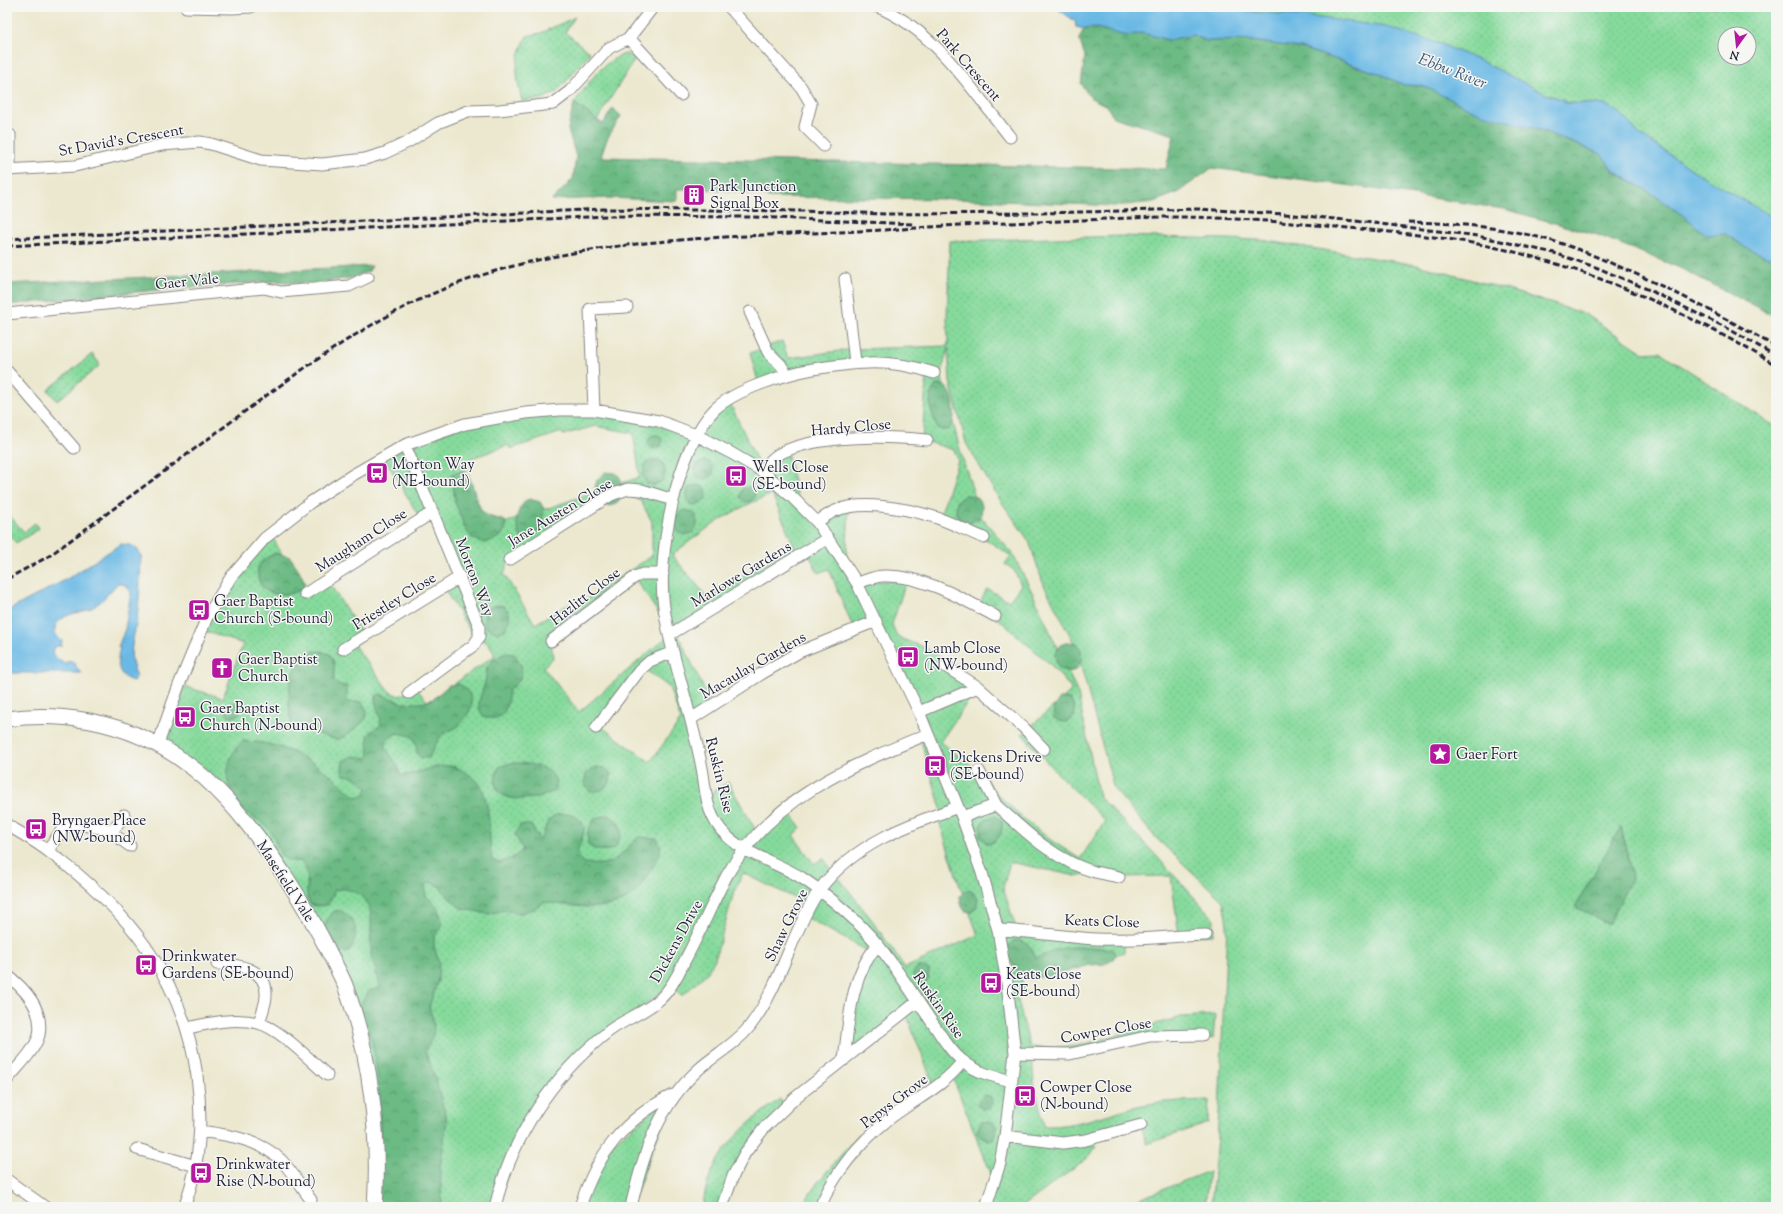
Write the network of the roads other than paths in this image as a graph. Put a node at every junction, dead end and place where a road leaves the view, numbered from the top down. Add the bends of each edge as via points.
1 (186, 7) edge
2 (251, 7) edge
3 (653, 7) edge
4 (729, 7) edge
5 (878, 7) edge
6 (629, 38) junction
7 (680, 95) dead end
8 (10, 135) dead end
9 (1010, 137) dead end
10 (824, 146) dead end
11 (9, 170) edge
12 (368, 277) dead end
13 (845, 279) dead end
14 (627, 307) dead end
15 (750, 312) dead end
16 (7, 314) edge
17 (855, 362) junction
18 (7, 371) edge
19 (934, 373) dead end
20 (787, 375) junction
21 (594, 410) junction
22 (696, 435) junction
23 (927, 440) dead end
24 (405, 445) junction
25 (74, 448) dead end
26 (762, 471) junction
27 (673, 500) junction
28 (433, 512) junction
29 (817, 522) junction
30 (828, 538) junction
31 (984, 538) dead end
32 (509, 560) dead end
33 (662, 574) junction
34 (460, 578) junction
35 (857, 583) junction
36 (305, 594) dead end
37 (995, 616) dead end
38 (876, 621) junction
39 (669, 634) junction
40 (551, 641) dead end
41 (344, 649) dead end
42 (673, 652) junction
43 (945, 666) dead end
44 (978, 688) junction
45 (409, 693) dead end
46 (919, 712) junction
47 (7, 719) edge
48 (691, 719) junction
49 (596, 728) dead end
50 (928, 734) junction
51 (158, 744) junction
52 (1044, 749) dead end
53 (979, 771) dead end
54 (996, 805) junction
55 (960, 812) junction
56 (124, 815) dead end
57 (7, 825) edge
58 (111, 832) junction
59 (130, 846) dead end
60 (745, 849) junction
61 (48, 850) junction
62 (1119, 877) dead end
63 (819, 890) junction
64 (998, 930) junction
65 (1206, 935) dead end
66 (878, 945) junction
67 (217, 964) dead end
68 (7, 975) edge
69 (917, 1002) junction
70 (259, 1023) junction
71 (188, 1028) junction
72 (1202, 1036) dead end
73 (1015, 1054) junction
74 (844, 1060) junction
75 (963, 1061) junction
76 (327, 1076) dead end
77 (7, 1080) edge
78 (1012, 1081) junction
79 (673, 1095) junction
80 (1141, 1125) dead end
81 (200, 1131) junction
82 (1005, 1136) junction
83 (137, 1149) dead end
84 (196, 1166) junction
85 (7, 1180) edge
86 (311, 1200) dead end
87 (44, 1207) edge
88 (184, 1207) edge
89 (375, 1207) edge
90 (495, 1207) edge
91 (580, 1207) edge
92 (631, 1207) edge
93 (722, 1207) edge
94 (820, 1207) edge
95 (986, 1207) edge

1 - 2 street
3 - 6 street, St David's Crescent
4 - 10 street via 812,104 805,127
5 - 9 street, Park Crescent via 919,31 946,57
6 - 7 street
6 - 11 street, St David's Crescent via 609,48 570,91 553,104 468,111 438,123 385,153 364,159 322,164 261,160 200,142 162,145 75,166
8 - 11 street, St David's Crescent
12 - 16 street, Gaer Vale via 349,286 281,292 264,288
13 - 17 street
14 - 21 street via 590,309
15 - 20 street via 768,352
17 - 19 street, Ruskin Rise via 914,366
17 - 20 street, Ruskin Rise
18 - 25 street
20 - 22 street, Ruskin Rise via 742,391 728,399 705,419
21 - 22 street via 660,421
21 - 24 street via 526,413 472,423
22 - 26 street
22 - 27 street, Ruskin Rise
23 - 26 street, Hardy Close via 897,437 818,442 779,454 769,461
24 - 28 street, Morton Way
24 - 51 street via 311,502 264,538 231,577 207,617
26 - 29 street
27 - 32 street, Jane Austen Close via 642,490 628,489 611,495
27 - 33 street, Ruskin Rise via 667,526
28 - 34 street, Morton Way
28 - 36 street, Maugham Close
29 - 30 street
29 - 31 street via 834,511 850,506 895,508 932,516
30 - 35 street
30 - 39 street, Marlowe Gardens
33 - 39 street, Ruskin Rise via 663,604
33 - 40 street, Hazlitt Close via 643,574 634,577
34 - 41 street, Priestley Close
34 - 45 street, Morton Way via 479,626 479,637 474,645
35 - 37 street via 883,576 914,580 935,586
35 - 38 street
38 - 46 street
38 - 48 street, Macaulay Gardens via 799,652
39 - 42 street, Ruskin Rise
42 - 48 street, Ruskin Rise
42 - 49 street via 650,661 639,671
43 - 44 street
44 - 46 street
44 - 52 street
46 - 50 street
47 - 51 street, Masefield Vale via 47,716 75,718 130,731
48 - 60 street, Ruskin Rise via 711,814 719,829
50 - 55 street
50 - 60 street, Dickens Drive via 850,767 805,793 767,823
51 - 89 street, Masefield Vale via 198,772 226,798 252,828 306,908 346,987 363,1043 370,1090 377,1148
53 - 54 street
54 - 55 street, Shaw Grove
54 - 62 street via 1033,839 1055,854 1077,866
55 - 63 street, Shaw Grove via 909,825 882,837 853,855
55 - 64 street via 982,873
56 - 58 street
57 - 61 street
58 - 59 street
58 - 61 street via 101,827 72,824 62,830
60 - 63 street, Ruskin Rise via 799,876
60 - 90 street, Dickens Drive via 728,874 675,979 660,999 618,1024 589,1047 561,1076 531,1119 511,1154
61 - 71 street via 115,908 138,935 159,966
63 - 66 street, Ruskin Rise
63 - 79 street, Shaw Grove via 764,1006 750,1027 700,1068
64 - 65 street, Keats Close via 1096,939
64 - 73 street
66 - 69 street, Ruskin Rise
66 - 74 street via 861,971 851,1004
67 - 70 street via 236,964 252,970 259,976 266,995
68 - 77 street via 30,996 36,1006 39,1035
69 - 74 street
69 - 75 street, Ruskin Rise
70 - 71 street via 221,1021
70 - 76 street via 285,1038
71 - 81 street via 201,1103
72 - 73 street, Cowper Close via 1150,1036 1070,1054
73 - 78 street
74 - 93 street via 796,1096 764,1127 745,1153 733,1176
75 - 78 street, Ruskin Rise via 978,1071
75 - 94 street, Pepys Grove via 952,1075 935,1089 890,1119 866,1140 840,1171 827,1190
78 - 82 street
79 - 91 street, Shaw Grove via 644,1111 609,1146
79 - 92 street, Shaw Grove via 647,1149
80 - 82 street via 1095,1138 1063,1143
81 - 84 street
81 - 86 street via 233,1136 262,1146 281,1160
82 - 95 street via 1000,1163
83 - 84 street
84 - 88 street
85 - 87 street

